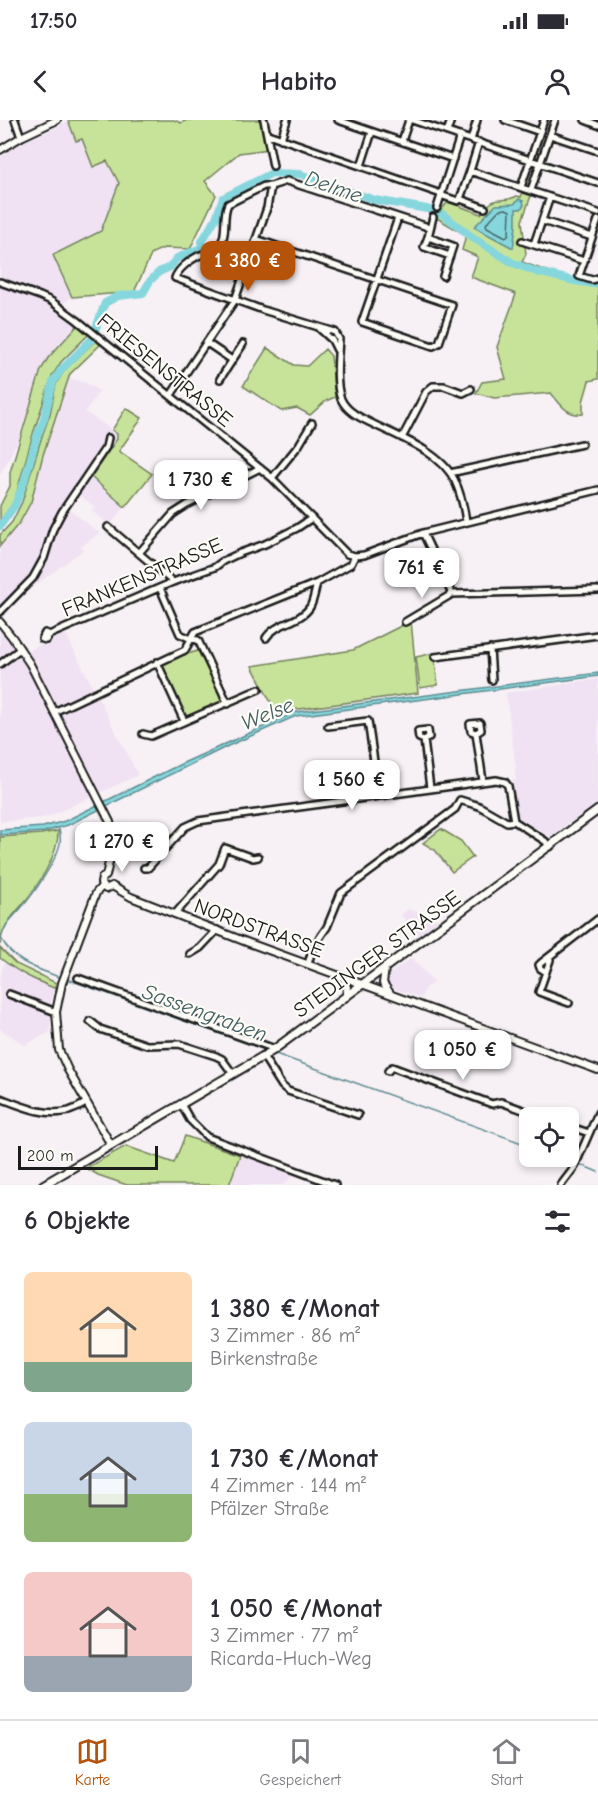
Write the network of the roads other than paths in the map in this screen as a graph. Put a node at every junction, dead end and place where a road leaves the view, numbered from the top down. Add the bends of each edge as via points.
1 (15, 120) edge
2 (57, 120) edge
3 (264, 120) edge
4 (287, 120) edge
5 (338, 120) edge
6 (410, 120) edge
7 (451, 120) edge
8 (477, 120) edge
9 (505, 120) edge
10 (544, 120) edge
11 (555, 120) edge
12 (585, 120) edge
13 (598, 125) edge
14 (372, 132) junction
15 (447, 132) junction
16 (540, 132) junction
17 (268, 134) junction
18 (550, 135) junction
19 (460, 136) junction
20 (21, 137) junction
21 (281, 139) junction
22 (471, 140) junction
23 (402, 141) junction
24 (479, 142) junction
25 (0, 150) edge
26 (598, 151) edge
27 (453, 159) junction
28 (530, 160) junction
29 (541, 163) junction
30 (273, 166) dead end
31 (361, 166) junction
32 (470, 171) junction
33 (598, 183) edge
34 (271, 186) junction
35 (521, 187) junction
36 (531, 190) junction
37 (441, 194) junction
38 (550, 197) junction
39 (460, 199) junction
40 (436, 208) dead end
41 (485, 208) dead end
42 (598, 213) edge
43 (433, 217) dead end
44 (398, 218) junction
45 (598, 220) edge
46 (543, 221) junction
47 (429, 229) junction
48 (428, 237) junction
49 (592, 237) junction
50 (256, 239) junction
51 (522, 241) dead end
52 (534, 244) junction
53 (450, 256) junction
54 (584, 261) junction
55 (443, 276) dead end
56 (598, 278) edge
57 (377, 280) junction
58 (0, 282) edge
59 (236, 300) junction
60 (315, 326) junction
61 (207, 343) junction
62 (243, 344) dead end
63 (338, 354) junction
64 (232, 360) junction
65 (220, 379) dead end
66 (471, 389) dead end
67 (171, 395) junction
68 (312, 423) dead end
69 (108, 438) dead end
70 (402, 438) junction
71 (582, 444) dead end
72 (260, 468) junction
73 (450, 473) junction
74 (272, 478) junction
75 (598, 489) edge
76 (312, 518) junction
77 (466, 521) junction
78 (108, 527) dead end
79 (423, 533) junction
80 (139, 553) junction
81 (355, 556) junction
82 (173, 582) junction
83 (317, 583) junction
84 (160, 588) junction
85 (598, 590) edge
86 (452, 594) junction
87 (0, 612) edge
88 (0, 622) edge
89 (405, 622) dead end
90 (49, 635) dead end
91 (598, 635) edge
92 (266, 638) dead end
93 (191, 639) junction
94 (20, 649) junction
95 (490, 649) junction
96 (435, 657) dead end
97 (157, 662) junction
98 (0, 664) edge
99 (492, 680) dead end
100 (259, 689) dead end
101 (228, 704) junction
102 (54, 712) junction
103 (184, 721) junction
104 (328, 726) dead end
105 (476, 733) dead end
106 (143, 734) dead end
107 (424, 740) dead end
108 (483, 781) junction
109 (430, 788) junction
110 (379, 795) junction
111 (598, 810) edge
112 (514, 821) junction
113 (550, 847) junction
114 (258, 857) dead end
115 (144, 868) dead end
116 (106, 876) junction
117 (102, 886) junction
118 (112, 886) junction
119 (175, 914) junction
120 (598, 919) edge
121 (217, 930) junction
122 (190, 954) dead end
123 (308, 964) junction
124 (385, 968) junction
125 (344, 977) junction
126 (78, 978) dead end
127 (364, 984) junction
128 (9, 994) dead end
129 (390, 994) junction
130 (346, 997) junction
131 (569, 1003) dead end
132 (56, 1012) junction
133 (90, 1021) dead end
134 (269, 1052) junction
135 (598, 1070) edge
136 (388, 1071) dead end
137 (232, 1074) junction
138 (0, 1098) edge
139 (86, 1103) junction
140 (181, 1104) junction
141 (519, 1109) edge
142 (598, 1113) edge
143 (358, 1115) dead end
144 (579, 1130) edge
145 (589, 1133) junction
146 (111, 1145) junction
147 (43, 1185) edge
148 (335, 1185) edge
149 (561, 1185) edge

1 - 20 street
2 - 20 street
3 - 17 street
4 - 21 street
5 - 14 street
6 - 15 street
6 - 23 street
7 - 15 street
8 - 22 street
9 - 16 street
10 - 16 street
11 - 18 street
12 - 13 street
14 - 23 street
14 - 31 street
15 - 19 street
16 - 28 street
17 - 21 street
17 - 30 street
18 - 26 street
18 - 29 street
19 - 22 street
19 - 27 street
20 - 25 street
21 - 31 street
22 - 24 street
23 - 27 street
24 - 28 street
24 - 32 street
27 - 37 street
28 - 29 street
28 - 35 street
29 - 33 street
29 - 36 street
31 - 37 street
32 - 35 street
32 - 39 street
34 - 44 street via 287,181
34 - 50 street
34 - 59 street via 228,204 223,239 218,247 196,257 175,278
35 - 36 street
36 - 38 street
37 - 39 street
37 - 40 street
38 - 42 street
38 - 46 street
39 - 41 street
43 - 47 street
44 - 47 street
44 - 57 street
45 - 49 street
46 - 49 street
46 - 52 street
47 - 48 street
48 - 53 street via 453,246
48 - 53 street via 424,247
49 - 54 street
50 - 57 street
50 - 59 street
51 - 52 street
52 - 54 street
53 - 55 street
54 - 56 street via 579,276
57 - 57 street via 452,305 439,343 433,346 362,322
58 - 67 street, FRIESENSTRASSE via 51,301
59 - 60 street
59 - 61 street
60 - 63 street via 332,340
60 - 63 street via 338,335
61 - 64 street
61 - 67 street
62 - 64 street
63 - 70 street via 338,385 345,406
64 - 65 street
66 - 70 street via 463,393 433,386
67 - 72 street, FRIESENSTRASSE
68 - 74 street
69 - 87 street via 106,447 62,512 33,578
70 - 73 street via 434,456
71 - 73 street
72 - 74 street, FRIESENSTRASSE
72 - 80 street via 172,514
73 - 77 street
74 - 76 street, FRIESENSTRASSE
75 - 77 street
76 - 81 street, FRIESENSTRASSE via 347,554
76 - 82 street, FRANKENSTRASSE via 265,544
77 - 79 street
78 - 80 street
79 - 81 street
79 - 86 street
80 - 82 street
81 - 83 street via 351,564
82 - 84 street, FRANKENSTRASSE
83 - 92 street via 311,606
83 - 93 street via 195,632
84 - 90 street, FRANKENSTRASSE
84 - 93 street via 180,634
85 - 86 street
86 - 89 street
88 - 94 street
91 - 95 street
93 - 97 street via 185,650
93 - 101 street via 198,640
94 - 98 street
94 - 102 street
95 - 96 street
95 - 99 street
97 - 102 street
97 - 103 street
100 - 101 street
101 - 103 street
102 - 116 street via 110,822 112,850
103 - 106 street via 151,736
104 - 110 street via 369,721
105 - 108 street
107 - 109 street
108 - 109 street
108 - 112 street via 505,782
109 - 110 street
110 - 115 street via 198,821 185,827
111 - 113 main road, STEDINGER STRASSE
112 - 113 street
112 - 123 street via 507,822 460,800 455,809 341,893
113 - 124 main road, STEDINGER STRASSE
114 - 119 street via 225,848 219,864
116 - 117 street via 101,880
116 - 118 street
117 - 118 street
117 - 132 street via 64,978
118 - 119 street, NORDSTRASSE
119 - 121 street, NORDSTRASSE
120 - 131 street via 539,965 546,972 539,992
121 - 122 street
121 - 123 street, NORDSTRASSE
123 - 125 street, NORDSTRASSE
124 - 127 main road, STEDINGER STRASSE
124 - 129 street via 383,982
125 - 127 street, NORDSTRASSE
125 - 130 street
126 - 134 street
127 - 129 street, NORDSTRASSE
127 - 130 main road, STEDINGER STRASSE
128 - 132 street
129 - 135 street, NORDSTRASSE
130 - 134 main road, STEDINGER STRASSE
132 - 139 street via 59,1050
133 - 137 street via 100,1029 147,1045 178,1044 216,1056
134 - 137 main road, STEDINGER STRASSE
134 - 143 street via 282,1086 288,1091
136 - 141 street via 392,1067 492,1104 501,1102
137 - 140 main road, STEDINGER STRASSE
138 - 139 street via 33,1110 56,1112
139 - 146 street
140 - 146 main road, STEDINGER STRASSE
140 - 148 street via 207,1137
142 - 145 street
144 - 145 street
145 - 149 street via 574,1168
146 - 147 main road, STEDINGER STRASSE

